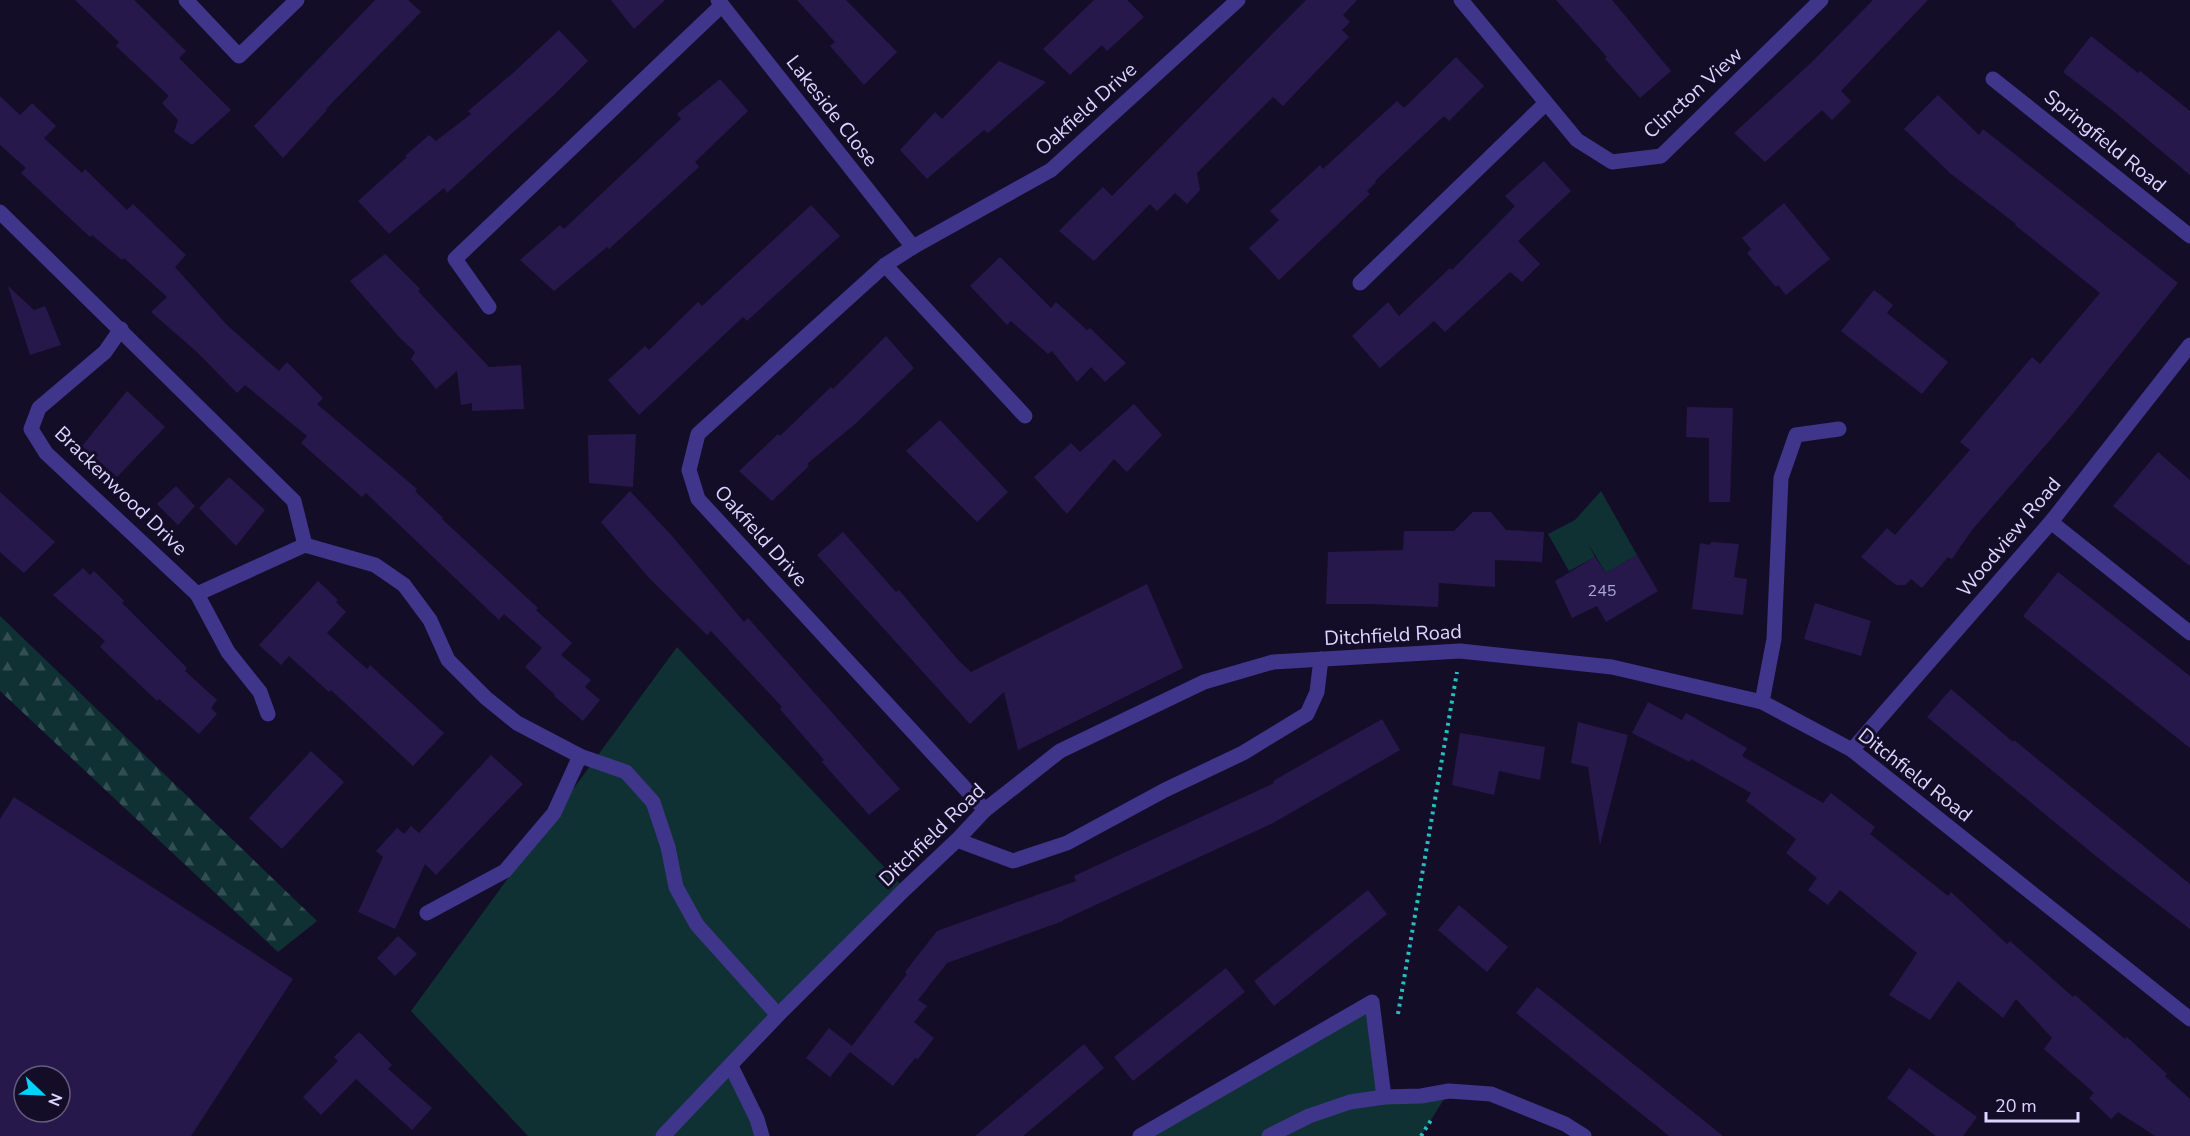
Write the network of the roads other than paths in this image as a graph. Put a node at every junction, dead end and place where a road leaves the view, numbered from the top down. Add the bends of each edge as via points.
1 (186, 0) edge
2 (297, 0) edge
3 (1238, 0) edge
4 (1461, 0) edge
5 (1821, 0) edge
6 (720, 3) edge
7 (1993, 79) dead end
8 (1546, 103) junction
9 (0, 212) edge
10 (2190, 236) edge
11 (913, 247) junction
12 (885, 265) junction
13 (1360, 283) dead end
14 (489, 307) dead end
15 (121, 329) junction
16 (2190, 345) edge
17 (1025, 416) dead end
18 (1839, 429) dead end
19 (2051, 522) junction
20 (305, 545) junction
21 (197, 594) junction
22 (2190, 633) edge
23 (1321, 659) junction
24 (1762, 702) junction
25 (268, 714) dead end
26 (1852, 750) junction
27 (580, 756) junction
28 (985, 810) junction
29 (957, 840) junction
30 (427, 913) dead end
31 (778, 1015) junction
32 (2190, 1019) edge
33 (731, 1066) junction
34 (1384, 1097) junction
35 (663, 1136) edge
36 (762, 1136) edge
37 (1140, 1136) edge
38 (1269, 1136) edge
39 (1584, 1136) edge

1 - 2 street via 239,56
3 - 11 street, Oakfield Drive via 1051,170
4 - 8 street, Clincton View
5 - 8 street, Clincton View via 1661,156 1612,162 1577,140
6 - 11 street, Lakeside Close
6 - 14 street via 455,260
7 - 10 street, Springfield Road
8 - 13 street
9 - 15 street
11 - 12 street, Oakfield Drive
12 - 17 street
12 - 28 street, Oakfield Drive via 698,434 689,470 698,499
15 - 20 street via 294,501
15 - 21 street, Brackenwood Drive via 105,352 39,408 31,429 46,453
16 - 19 street, Woodview Road
18 - 24 street via 1796,435 1781,478 1774,639
19 - 22 street
19 - 26 street, Woodview Road
20 - 21 street
20 - 27 street via 375,565 404,585 430,620 448,660 486,698 517,723
21 - 25 street via 228,652 260,692
23 - 24 street, Ditchfield Road via 1460,651 1612,667
23 - 28 street, Ditchfield Road via 1273,662 1204,682 1060,751
23 - 29 street via 1317,692 1307,714 1243,753 1067,843 1013,861
24 - 26 street, Ditchfield Road
26 - 32 street, Ditchfield Road
27 - 30 street via 554,813 505,871
27 - 31 street via 626,771 653,802 676,887 697,925
28 - 29 street, Ditchfield Road
29 - 31 street, Ditchfield Road
31 - 33 street, Ditchfield Road
33 - 35 street, Ditchfield Road
33 - 36 street
34 - 37 street via 1372,1002
34 - 38 street via 1350,1102
34 - 39 street via 1449,1091 1491,1094 1565,1124

